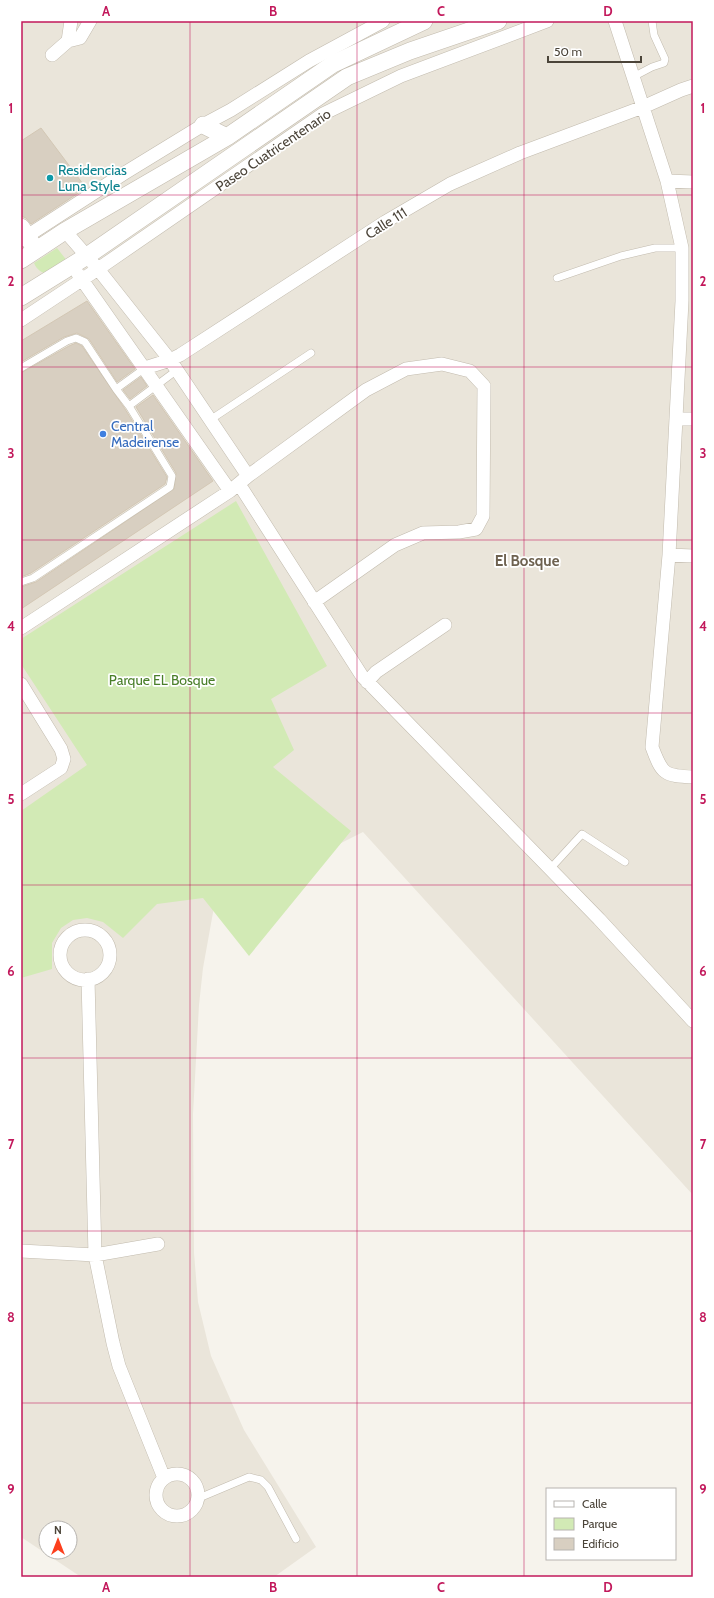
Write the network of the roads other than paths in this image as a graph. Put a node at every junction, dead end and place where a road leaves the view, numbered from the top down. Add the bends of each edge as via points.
1 (71, 21) edge
2 (90, 21) edge
3 (383, 21) edge
4 (424, 21) edge
5 (498, 21) edge
6 (547, 21) edge
7 (615, 21) edge
8 (652, 21) edge
9 (68, 41) junction
10 (52, 56) dead end
11 (633, 77) junction
12 (693, 86) edge
13 (643, 107) junction
14 (203, 125) junction
15 (227, 137) junction
16 (667, 181) junction
17 (693, 182) edge
18 (65, 231) junction
19 (26, 238) edge
20 (682, 248) junction
21 (21, 260) edge
22 (93, 263) junction
23 (72, 266) junction
24 (557, 278) dead end
25 (82, 279) junction
26 (23, 290) edge
27 (687, 302) edge
28 (21, 320) edge
29 (311, 354) dead end
30 (173, 365) junction
31 (21, 368) edge
32 (144, 368) junction
33 (157, 386) junction
34 (116, 389) junction
35 (129, 406) junction
36 (676, 419) junction
37 (210, 420) junction
38 (693, 420) edge
39 (239, 483) junction
40 (669, 555) junction
41 (693, 556) edge
42 (21, 582) edge
43 (314, 602) junction
44 (445, 625) dead end
45 (21, 628) edge
46 (367, 682) junction
47 (21, 684) edge
48 (693, 777) edge
49 (21, 794) edge
50 (625, 862) dead end
51 (550, 869) junction
52 (88, 980) dead end
53 (693, 1021) edge
54 (158, 1244) dead end
55 (21, 1251) edge
56 (95, 1255) junction
57 (164, 1478) junction
58 (199, 1498) junction
59 (296, 1539) dead end

1 - 9 street
2 - 9 street via 80,38
3 - 14 street via 309,61
4 - 15 street via 333,64
5 - 22 street, Paseo Cuatricentenario via 410,51 347,78
6 - 22 street, Paseo Cuatricentenario via 401,76 323,114
7 - 11 street
8 - 11 lane via 654,35 666,59 664,63
9 - 10 street
11 - 13 street
12 - 13 street, Calle 111
13 - 16 street
13 - 30 street, Calle 111 via 520,153 450,184 385,222
14 - 15 street
14 - 19 street
15 - 18 street
16 - 17 street
16 - 20 street
18 - 19 street
18 - 22 street
19 - 21 street
20 - 24 lane via 656,248 621,256
20 - 27 street
22 - 23 street, Paseo Cuatricentenario
22 - 25 street, Paseo Cuatricentenario
22 - 30 street
23 - 25 street
23 - 26 street, Paseo Cuatricentenario
25 - 28 street, Paseo Cuatricentenario
25 - 32 street
27 - 36 street
29 - 37 lane
30 - 32 street, Calle 111
30 - 33 lane
30 - 37 street
31 - 34 lane via 76,338 85,342
32 - 33 street
32 - 34 lane
33 - 35 lane
33 - 39 street
34 - 35 lane
35 - 42 lane via 172,476 170,487 33,578
36 - 38 street
36 - 40 street
37 - 39 street
39 - 43 street
39 - 43 street via 366,390 406,369 442,364 470,371 484,386 483,516 476,529 423,533 395,545
39 - 45 street
40 - 41 street
40 - 48 street via 652,747 660,766 672,776
43 - 46 street
44 - 46 street via 376,672
46 - 51 street
47 - 49 street via 61,749 64,759 61,768
50 - 51 lane via 582,834
51 - 53 street
52 - 56 street
54 - 56 street
55 - 56 street
56 - 57 street via 119,1366
57 - 58 street via 178,1474 191,1479 196,1484
57 - 58 street via 156,1497 161,1509 167,1514 187,1514 193,1510
58 - 59 lane via 249,1477 261,1480 268,1487

